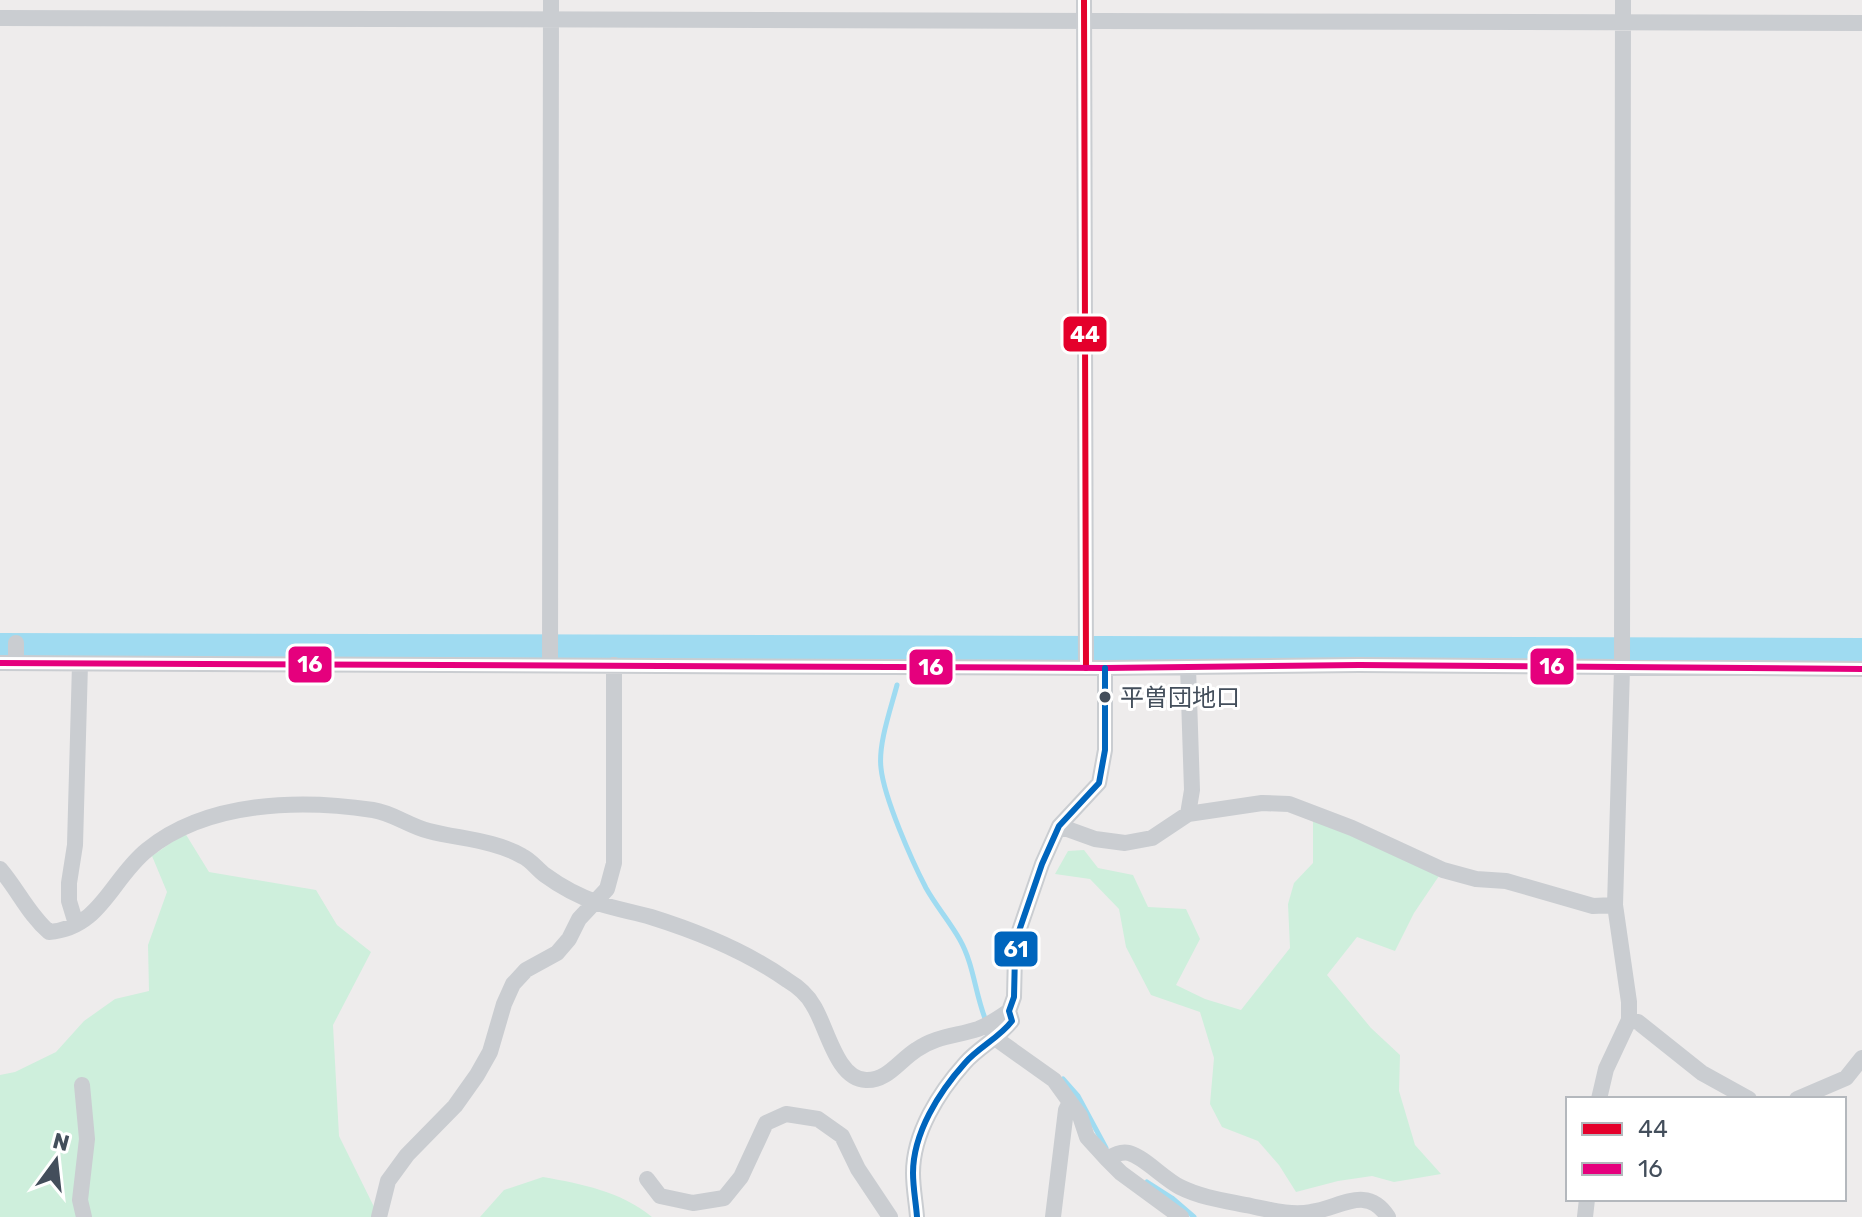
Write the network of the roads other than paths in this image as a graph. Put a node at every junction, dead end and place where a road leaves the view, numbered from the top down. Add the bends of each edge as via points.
1 (551, 0) edge
2 (1084, 0) edge
3 (1623, 0) edge
4 (0, 18) edge
5 (551, 18) junction
6 (1084, 22) junction
7 (1623, 23) junction
8 (1862, 23) edge
9 (550, 655) junction
10 (12, 656) edge
11 (1085, 657) junction
12 (1621, 658) junction
13 (80, 664) junction
14 (614, 665) junction
15 (1188, 667) junction
16 (1105, 668) junction
17 (1862, 669) edge
18 (1188, 814) junction
19 (1059, 826) junction
20 (0, 869) edge
21 (597, 903) junction
22 (1615, 905) junction
23 (76, 924) junction
24 (1009, 1011) junction
25 (1629, 1020) junction
26 (995, 1038) junction
27 (1862, 1058) edge
28 (82, 1085) dead end
29 (1599, 1097) edge
30 (1745, 1097) edge
31 (1802, 1097) edge
32 (1070, 1102) junction
33 (1112, 1156) junction
34 (647, 1179) dead end
35 (84, 1217) edge
36 (379, 1217) edge
37 (890, 1217) edge
38 (917, 1217) edge
39 (1053, 1217) edge
40 (1181, 1217) edge
41 (1388, 1217) edge

1 - 5 street
2 - 6 street
3 - 7 street
4 - 5 street
5 - 6 street
5 - 9 street
6 - 7 street
6 - 11 street
7 - 8 street
7 - 12 street
9 - 13 street
9 - 14 street
10 - 13 street
11 - 14 street
11 - 16 street
12 - 15 street
12 - 17 street
12 - 22 street
13 - 23 street via 75,845 69,883
14 - 21 street via 614,863
15 - 16 street
15 - 18 street
16 - 19 street via 1105,750 1099,783
18 - 19 street via 1152,838 1125,843
18 - 22 street via 1289,804 1443,870 1506,881 1593,906
19 - 24 street via 1019,931
20 - 23 street via 49,932
21 - 23 street via 504,848 428,831 375,811 270,806 181,828 147,850 96,912
21 - 24 street via 716,940 787,979 813,1005 842,1067 853,1077 883,1077 940,1036 977,1029
21 - 36 street via 579,919 557,953 513,984 477,1075 388,1181
22 - 25 street
24 - 26 street via 1012,1021
25 - 29 street
25 - 30 street
26 - 32 street via 1054,1080
26 - 38 street via 966,1061 935,1102 921,1134 913,1172
27 - 31 street via 1846,1078
28 - 35 street via 87,1139 80,1189
32 - 33 street via 1087,1137
32 - 39 street
33 - 40 street via 1121,1173
33 - 41 street via 1139,1157 1200,1195 1294,1213 1370,1200
34 - 37 street via 660,1196 693,1203 724,1198 741,1177 766,1123 786,1114 818,1119 842,1136

